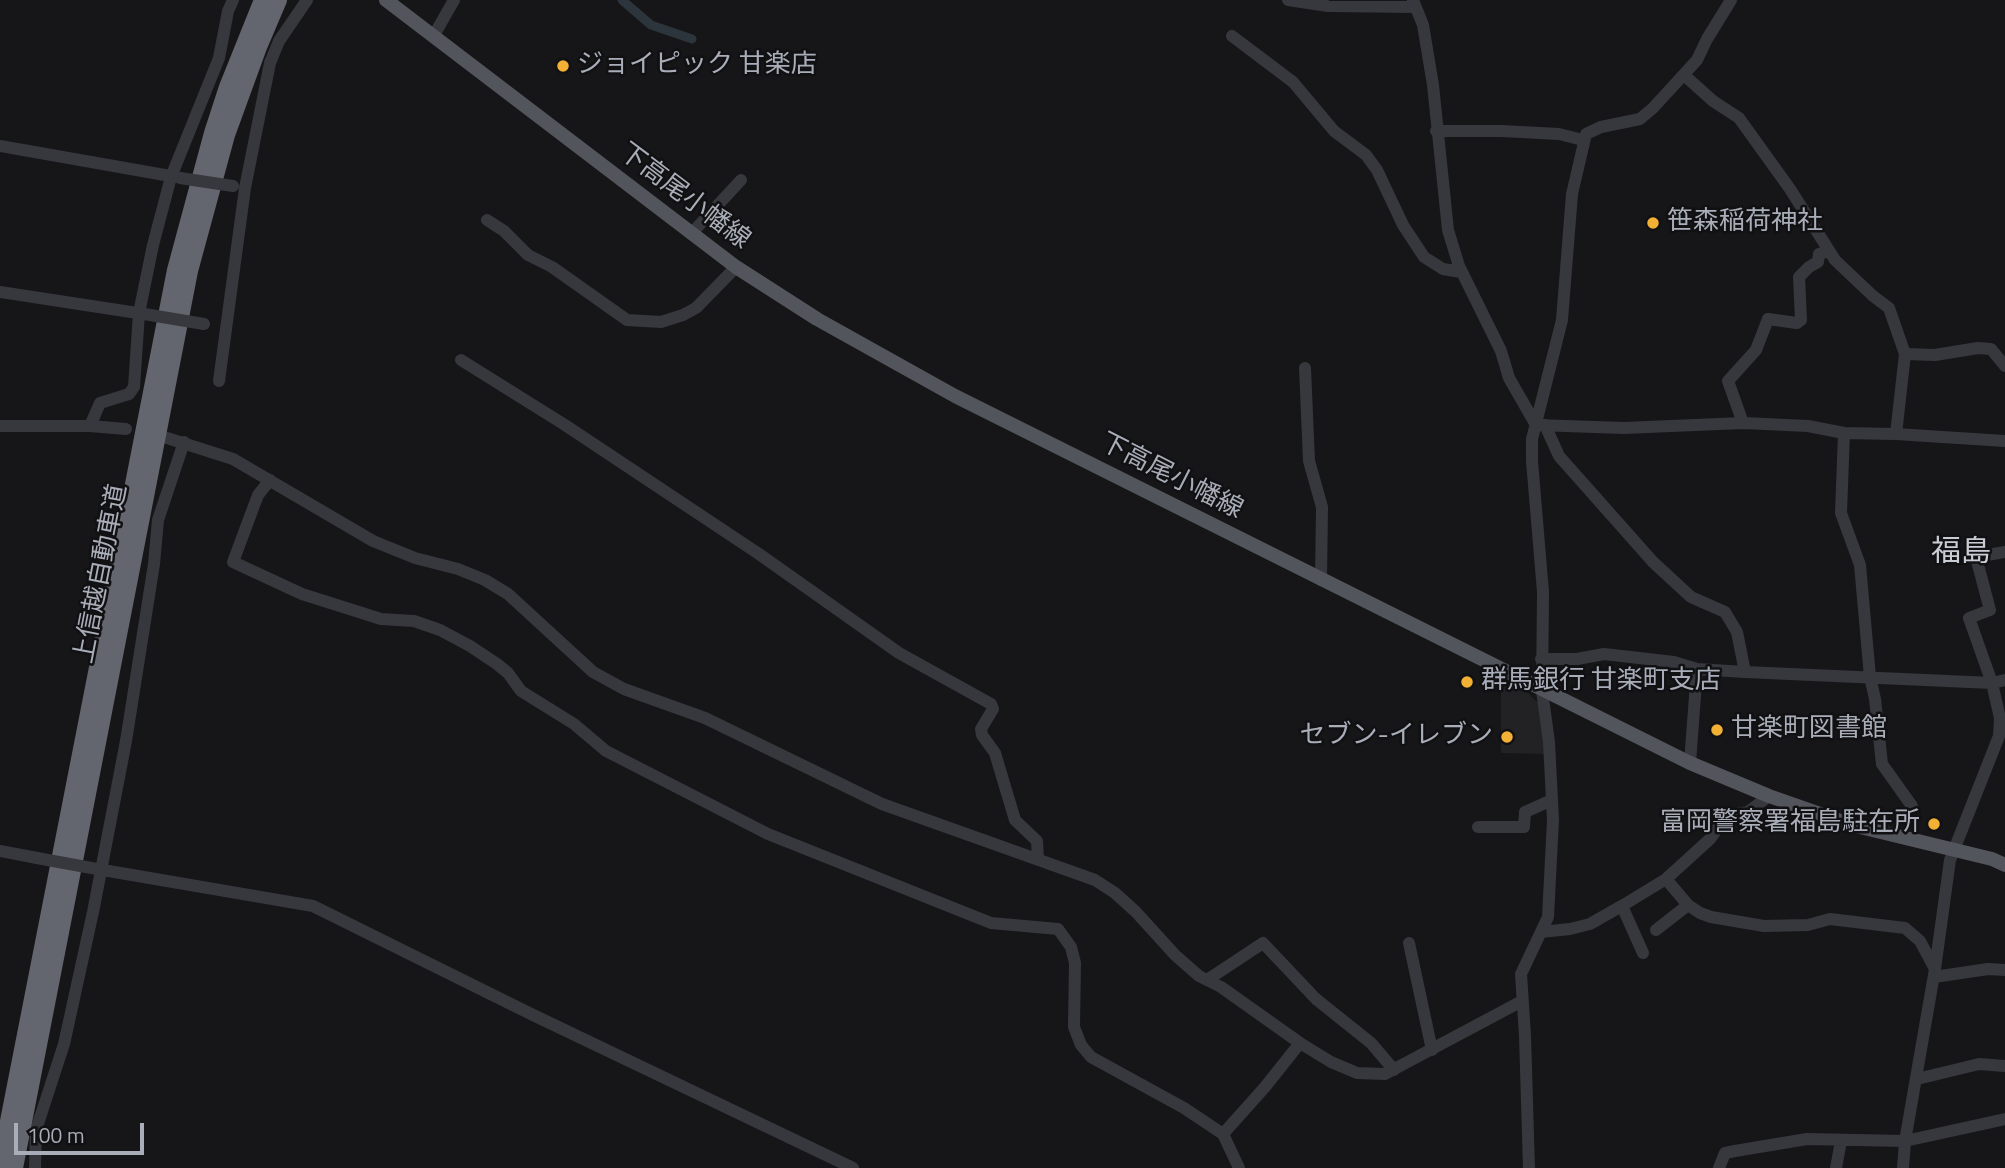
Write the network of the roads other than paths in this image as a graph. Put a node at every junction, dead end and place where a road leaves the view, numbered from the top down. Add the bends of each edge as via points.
1 (233, 0) edge
2 (263, 0) edge
3 (278, 0) edge
4 (307, 0) edge
5 (386, 0) edge
6 (454, 0) edge
7 (1288, 0) edge
8 (1731, 0) edge
9 (1414, 3) edge
10 (402, 5) edge
11 (1232, 36) dead end
12 (433, 37) junction
13 (1684, 75) junction
14 (1436, 131) junction
15 (1583, 140) junction
16 (0, 146) edge
17 (175, 177) junction
18 (741, 180) dead end
19 (239, 187) junction
20 (486, 220) dead end
21 (691, 234) junction
22 (1829, 251) junction
23 (736, 267) junction
24 (1461, 272) junction
25 (0, 292) edge
26 (141, 314) junction
27 (225, 326) junction
28 (1905, 354) junction
29 (461, 360) dead end
30 (2005, 366) edge
31 (1306, 368) dead end
32 (219, 380) dead end
33 (1743, 423) junction
34 (1540, 425) junction
35 (0, 426) edge
36 (90, 426) junction
37 (125, 429) dead end
38 (1844, 433) junction
39 (1896, 434) junction
40 (167, 438) dead end
41 (184, 442) junction
42 (2005, 442) edge
43 (270, 480) junction
44 (2005, 552) edge
45 (1321, 580) junction
46 (1541, 659) junction
47 (1698, 669) junction
48 (1745, 672) junction
49 (1870, 677) junction
50 (1999, 682) edge
51 (1542, 691) junction
52 (1690, 763) junction
53 (1769, 796) junction
54 (1552, 800) junction
55 (1912, 806) dead end
56 (1478, 827) dead end
57 (1953, 850) junction
58 (0, 851) edge
59 (1038, 859) junction
60 (2005, 864) edge
61 (99, 869) junction
62 (1666, 879) junction
63 (1688, 905) junction
64 (1622, 906) junction
65 (1656, 930) dead end
66 (1541, 932) junction
67 (1409, 943) dead end
68 (1643, 953) dead end
69 (2005, 970) edge
70 (1934, 973) junction
71 (1207, 980) junction
72 (1522, 1000) junction
73 (1300, 1043) junction
74 (1432, 1050) junction
75 (2005, 1066) edge
76 (1394, 1070) junction
77 (1917, 1079) junction
78 (2005, 1119) edge
79 (1223, 1134) junction
80 (1841, 1141) junction
81 (1906, 1142) junction
82 (0, 1167) edge
83 (14, 1168) edge
84 (35, 1168) edge
85 (853, 1168) edge
86 (1239, 1168) edge
87 (1528, 1168) edge
88 (1719, 1168) edge
89 (1836, 1168) edge
90 (1903, 1168) edge

1 - 17 street via 219,58
2 - 82 highway, 上信越自動車道 via 213,133 174,281
3 - 83 highway, 上信越自動車道 via 226,135 189,271
4 - 19 street via 270,63
5 - 10 main road, 下高尾小幡線
6 - 12 street
7 - 9 street via 1328,6
8 - 13 street via 1698,60
9 - 14 street via 1423,25
10 - 12 main road, 下高尾小幡線
11 - 24 street via 1293,82 1334,131 1366,155 1424,257 1443,269
12 - 21 main road, 下高尾小幡線
13 - 15 street via 1640,120 1592,130
13 - 22 street via 1739,118
14 - 15 street via 1548,134
14 - 24 street via 1448,230
15 - 34 street via 1572,194 1562,320
16 - 17 street
17 - 19 street, bridge
17 - 26 street via 153,245
18 - 21 street
19 - 27 street
20 - 23 street via 528,255 627,320 661,322 683,315 696,308
21 - 23 main road, 下高尾小幡線
22 - 28 street via 1889,308
22 - 33 street via 1819,254 1818,262 1799,277 1801,320 1768,319 1756,350 1728,381
23 - 45 main road, 下高尾小幡線 via 817,319 955,396
24 - 34 street via 1501,351 1509,378
25 - 26 street
26 - 27 street, bridge
26 - 36 street via 132,391 100,403
27 - 32 street
28 - 30 street via 1992,349
28 - 39 street
29 - 59 street via 760,554 899,653 991,704 982,735 995,753 1016,820 1037,841
31 - 45 street via 1309,461 1322,507
33 - 34 street via 1624,428
33 - 38 street
34 - 46 street via 1532,439 1532,461 1543,592
34 - 48 street via 1559,456 1653,562 1691,597 1725,612 1737,632
35 - 36 street
36 - 37 street
38 - 39 street
38 - 49 street via 1841,513 1860,565
39 - 42 street
40 - 41 street
41 - 43 street via 233,459
41 - 61 street via 158,520 127,732
43 - 59 street via 373,541 485,580 508,594 593,672 624,689 705,718 882,804
43 - 79 street via 258,495 233,562 302,594 381,619 414,621 440,630 497,664 521,691 607,751 768,834 991,923 1058,929 1071,947 1075,963 1074,1027 1091,1058
44 - 50 street via 1976,557 1990,610 1969,618
45 - 51 main road, 下高尾小幡線
46 - 47 street via 1604,654
46 - 51 street
47 - 48 street
47 - 52 street
48 - 49 street
49 - 50 street
49 - 55 street via 1882,764
50 - 57 street via 1999,736
51 - 52 main road, 下高尾小幡線
51 - 54 street
52 - 53 main road, 下高尾小幡線
53 - 57 main road, 下高尾小幡線 via 1852,825
53 - 62 street via 1748,812 1731,815
54 - 56 street via 1525,812 1524,827
54 - 66 street via 1548,917
57 - 60 main road, 下高尾小幡線
57 - 70 street
58 - 61 street, bridge
59 - 71 street via 1095,880 1115,893 1175,955
61 - 84 street via 64,1044 36,1130
61 - 85 street via 313,906
62 - 63 street
62 - 64 street
63 - 65 street
63 - 70 street via 1711,917 1765,926 1808,925 1830,919 1905,928 1920,941
64 - 66 street via 1590,924
64 - 68 street
66 - 72 street via 1521,974
67 - 74 street
69 - 70 street
70 - 77 street
71 - 73 street
71 - 76 street via 1262,943 1316,999 1371,1043
72 - 74 street
72 - 87 street
73 - 76 street via 1357,1073
73 - 79 street
74 - 76 street
75 - 77 street via 1979,1064
77 - 81 street
78 - 81 street
79 - 86 street
80 - 81 street
80 - 88 street via 1807,1139 1735,1151 1726,1153
80 - 89 street
81 - 90 street

